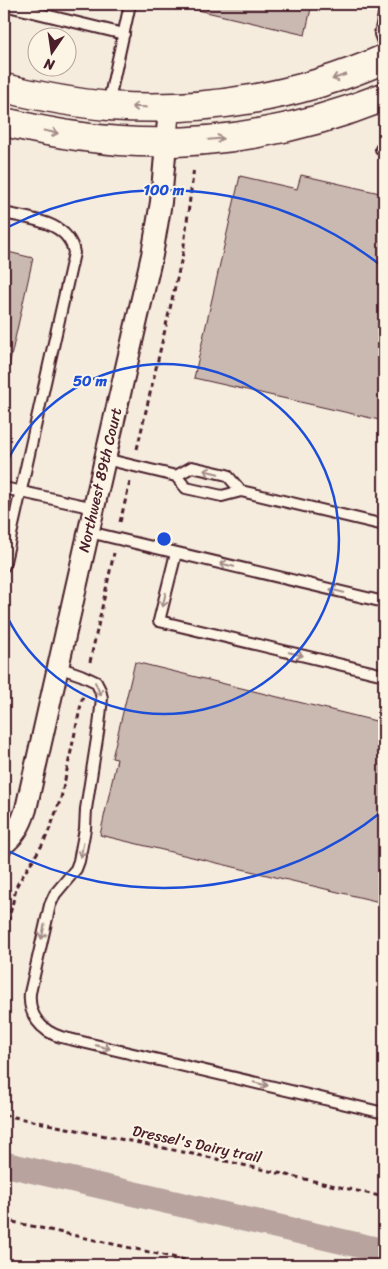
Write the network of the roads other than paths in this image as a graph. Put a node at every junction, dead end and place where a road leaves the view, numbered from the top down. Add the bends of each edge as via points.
1 (130, 4) edge
2 (4, 5) edge
3 (384, 15) edge
4 (124, 34) junction
5 (384, 45) edge
6 (384, 60) edge
7 (4, 88) edge
8 (384, 97) edge
9 (108, 106) junction
10 (169, 108) junction
11 (4, 122) edge
12 (167, 142) junction
13 (4, 213) edge
14 (104, 459) junction
15 (176, 476) junction
16 (4, 488) edge
17 (241, 491) junction
18 (20, 492) junction
19 (94, 508) junction
20 (384, 525) edge
21 (88, 532) junction
22 (176, 553) junction
23 (4, 566) edge
24 (384, 602) edge
25 (58, 667) junction
26 (384, 675) edge
27 (4, 844) edge
28 (384, 1113) edge

1 - 4 lane
2 - 4 lane
3 - 5 lane via 380,34
4 - 9 lane
6 -> 10 street via 332,80 271,96
7 - 9 street
12 -> 8 street via 271,131 333,115
10 -> 9 street
10 - 12 street, Northwest 89th Court
11 -> 12 street via 87,138
12 - 14 street, Northwest 89th Court via 152,255
13 - 18 lane via 58,228 70,241 74,253
14 - 15 lane
14 - 19 street, Northwest 89th Court
15 - 17 lane via 186,488 222,496
17 -> 15 lane via 226,475 192,467
16 - 18 lane
17 - 20 lane
18 - 19 lane
18 - 23 lane
19 - 21 street, Northwest 89th Court
21 - 22 lane
21 - 25 street, Northwest 89th Court
24 -> 22 lane
22 -> 26 lane via 159,621
25 - 27 street, Northwest 89th Court via 26,809 15,833
25 -> 28 lane via 96,682 102,698 79,861 50,906 30,993 30,1008 37,1022 61,1038

